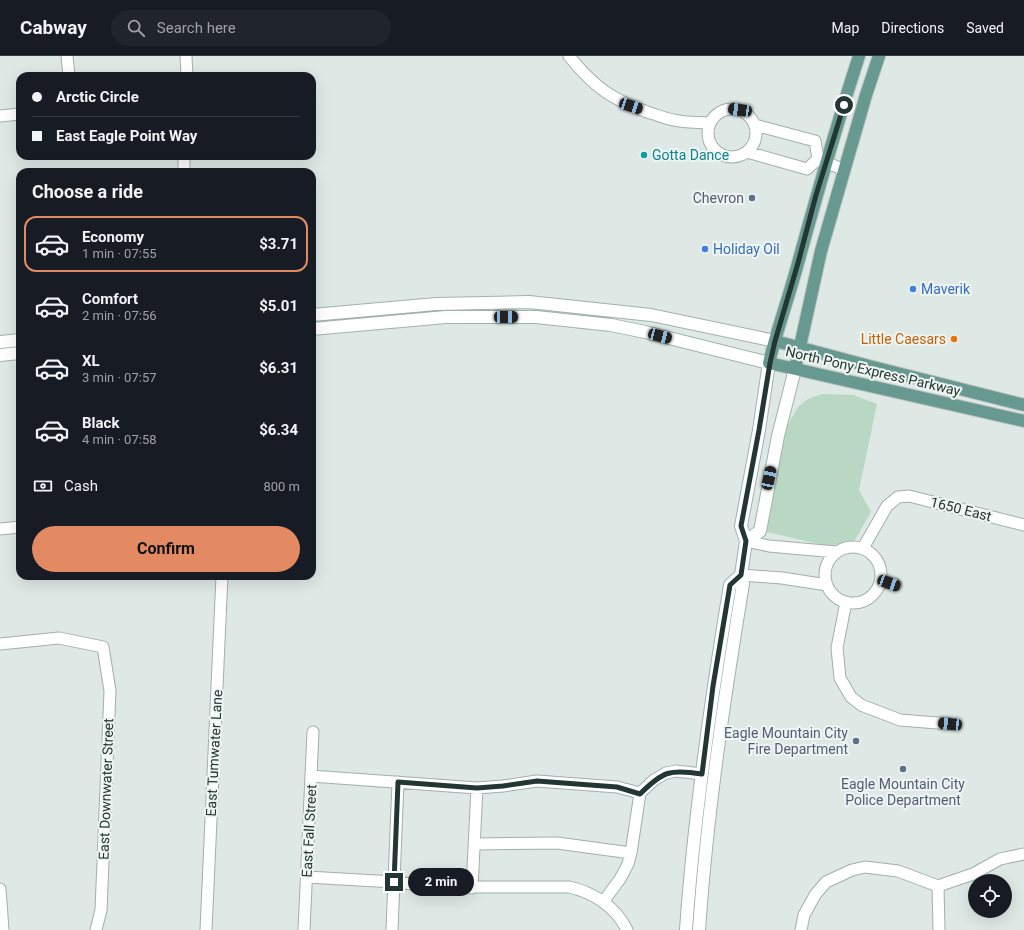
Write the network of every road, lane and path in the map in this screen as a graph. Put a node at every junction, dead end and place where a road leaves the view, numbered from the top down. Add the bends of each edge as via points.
1 (67, 56) edge
2 (186, 56) edge
3 (569, 56) edge
4 (859, 56) edge
5 (879, 56) edge
6 (69, 72) edge
7 (188, 72) edge
8 (16, 114) edge
9 (0, 116) edge
10 (710, 123) junction
11 (755, 125) junction
12 (747, 152) junction
13 (823, 161) junction
14 (844, 170) junction
15 (316, 315) edge
16 (316, 329) edge
17 (16, 340) edge
18 (775, 341) junction
19 (0, 342) edge
20 (800, 347) junction
21 (16, 353) edge
22 (0, 355) edge
23 (770, 363) junction
24 (795, 369) junction
25 (1024, 405) edge
26 (1024, 421) edge
27 (1024, 525) edge
28 (16, 527) edge
29 (0, 529) edge
30 (746, 541) junction
31 (863, 548) junction
32 (836, 552) junction
33 (741, 575) junction
34 (222, 580) edge
35 (881, 580) junction
36 (827, 586) junction
37 (896, 586) dead end
38 (846, 602) junction
39 (0, 644) edge
40 (950, 724) dead end
41 (313, 732) dead end
42 (702, 774) junction
43 (311, 776) junction
44 (398, 782) junction
45 (477, 788) junction
46 (640, 794) junction
47 (475, 844) junction
48 (631, 853) junction
49 (1024, 854) edge
50 (307, 877) junction
51 (394, 882) junction
52 (938, 886) junction
53 (472, 888) junction
54 (0, 889) edge
55 (599, 899) junction
56 (3, 930) edge
57 (96, 930) edge
58 (206, 930) edge
59 (304, 930) edge
60 (392, 930) edge
61 (627, 930) edge
62 (686, 930) edge
63 (699, 930) edge
64 (801, 930) edge
65 (939, 930) edge

1 - 6 street
2 - 7 street
3 - 10 street via 597,87 614,98 674,120
4 - 13 main road
5 - 14 main road
8 - 9 street
10 - 11 street via 717,114 731,109 747,114
10 - 12 street via 708,132 716,150 723,155 734,157
11 - 12 street via 755,141
11 - 13 street via 815,141
12 - 13 street via 807,169
13 - 14 street
13 - 18 main road via 798,263
14 - 20 main road via 816,272
15 - 18 street, North Pony Express Parkway via 436,304 529,302 651,315
16 - 23 street, North Pony Express Parkway via 446,317 536,317 632,329
17 - 19 street
18 - 20 main road, North Pony Express Parkway
18 - 23 main road
20 - 24 main road
20 - 25 main road, North Pony Express Parkway
21 - 22 street
23 - 24 main road, North Pony Express Parkway
23 - 30 street via 741,526
24 - 26 main road, North Pony Express Parkway
24 - 30 street via 778,436 760,531
27 - 31 street, 1650 East via 909,496 898,497 887,506
28 - 29 street
30 - 32 street via 769,546
30 - 33 street
31 - 32 street via 849,547
31 - 35 street via 878,561
32 - 36 street via 826,567
33 - 36 street via 782,578
33 - 42 street via 730,585 713,686
33 - 63 street via 743,584 726,686 708,829
34 - 58 street, East Tumwater Lane
35 - 37 street
35 - 38 street via 875,592 864,601
36 - 38 street via 832,593
38 - 40 street via 837,648 840,678 851,697 860,706 900,720
39 - 57 street, East Downwater Street via 60,638 103,647 110,691 101,910
41 - 43 street, East Fall Street
42 - 46 street via 676,771 666,773 654,780
42 - 62 street
43 - 44 street
43 - 50 street, East Fall Street
44 - 45 street
44 - 51 street
45 - 46 street via 537,781 617,787
45 - 47 street
46 - 48 street
47 - 48 street via 557,843
47 - 53 street
48 - 55 street via 620,879
49 - 52 street via 1000,859 973,874
50 - 51 street
50 - 59 street, East Fall Street
51 - 53 street
51 - 60 street
52 - 64 street via 898,871 865,867 852,870 826,882 804,915
52 - 65 street
53 - 55 street via 569,887
54 - 56 street
55 - 61 street via 615,912

